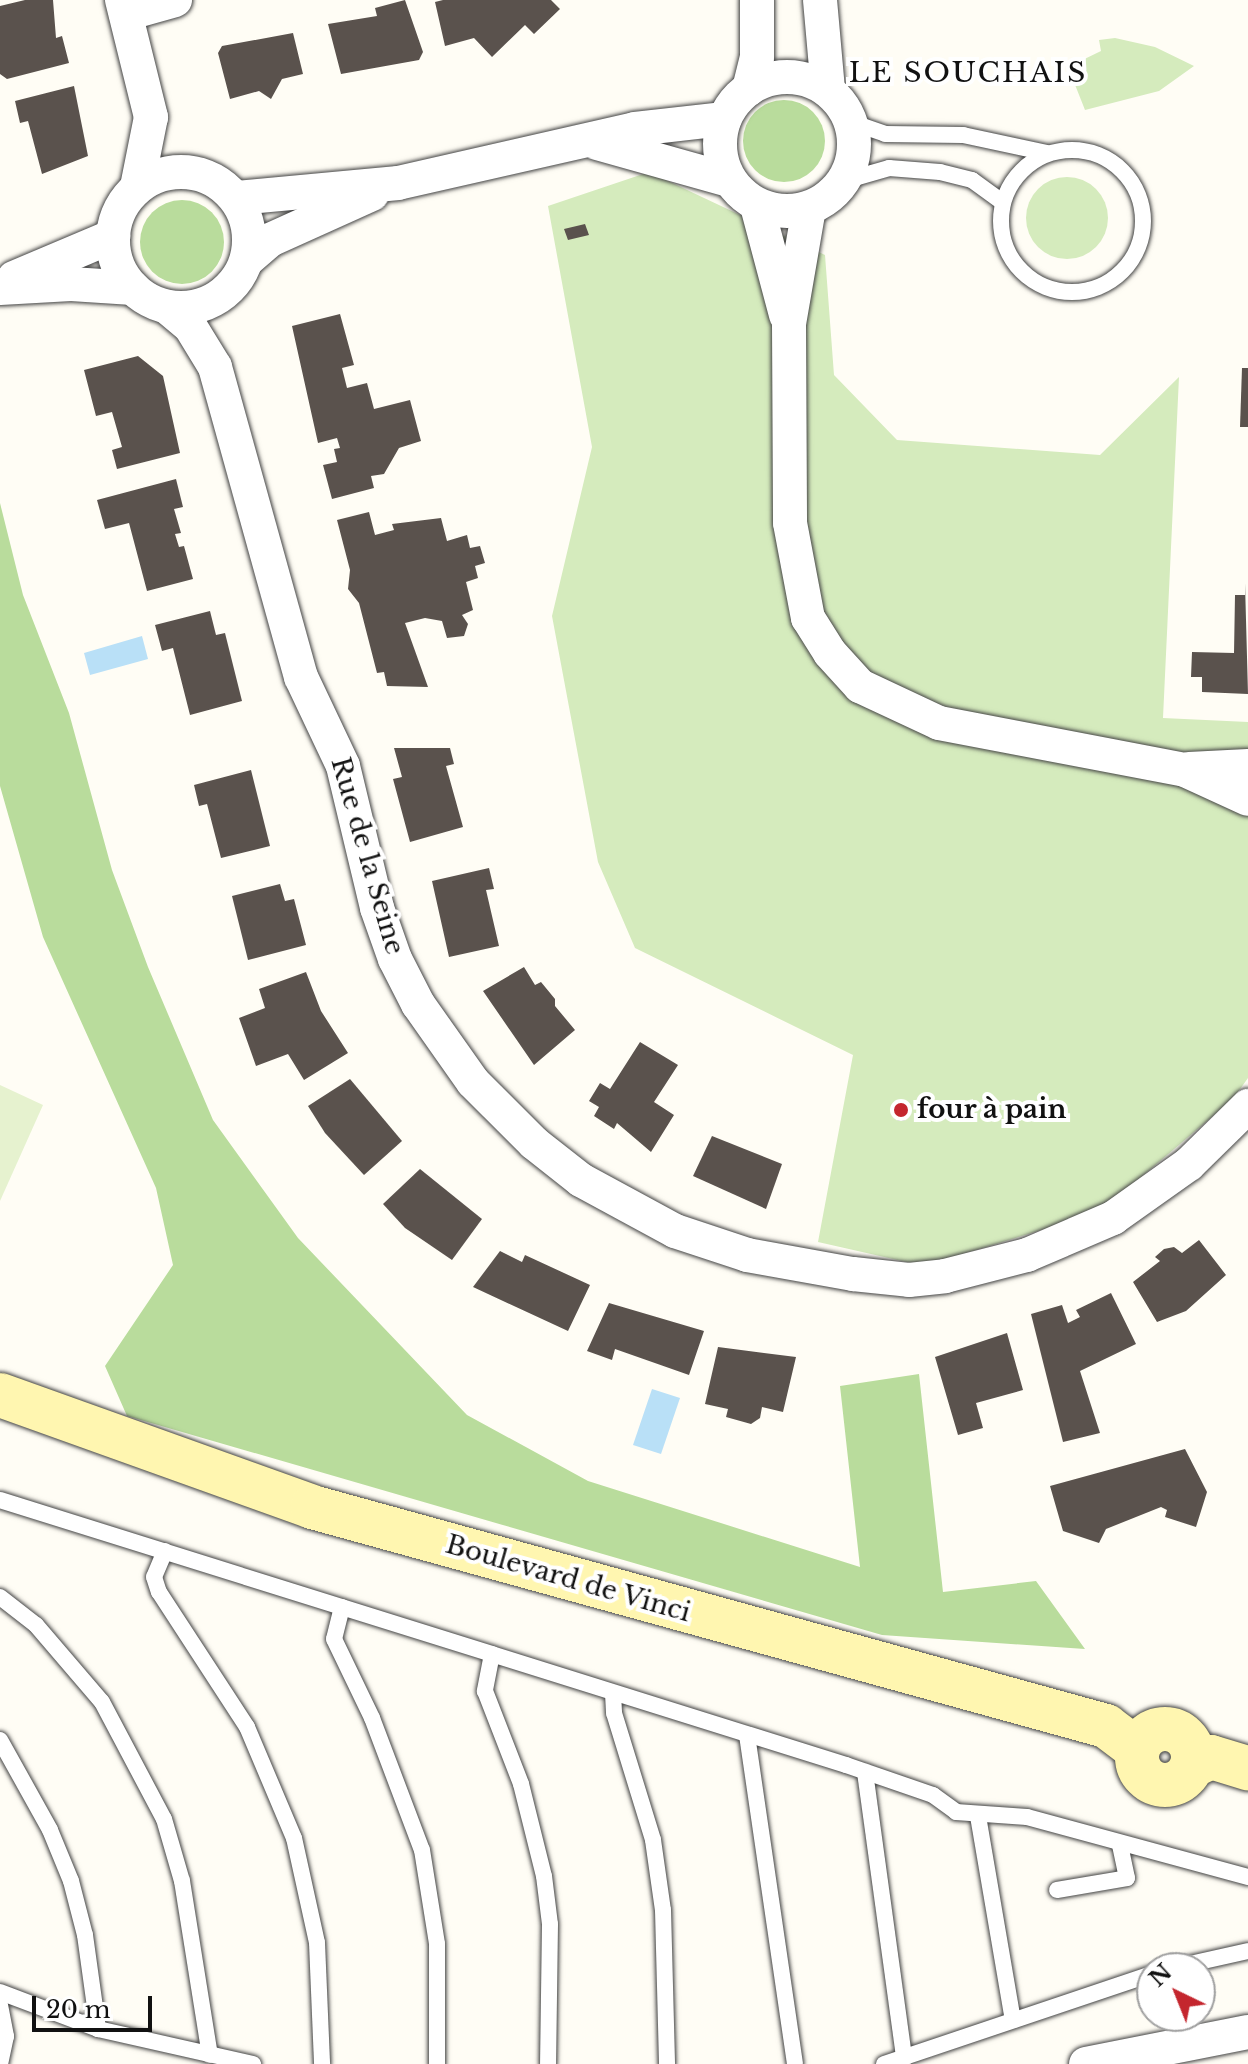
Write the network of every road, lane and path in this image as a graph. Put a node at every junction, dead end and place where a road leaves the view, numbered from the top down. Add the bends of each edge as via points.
1 (175, 0) edge
2 (757, 0) edge
3 (820, 0) edge
4 (124, 7) edge
5 (749, 89) junction
6 (828, 90) junction
7 (151, 117) junction
8 (724, 119) junction
9 (851, 122) junction
10 (592, 142) junction
11 (1047, 153) junction
12 (194, 172) junction
13 (729, 180) junction
14 (844, 181) junction
15 (398, 183) junction
16 (137, 187) junction
17 (237, 198) junction
18 (1002, 202) junction
19 (757, 206) junction
20 (809, 208) junction
21 (113, 236) junction
22 (247, 260) junction
23 (0, 286) edge
24 (133, 288) junction
25 (219, 297) junction
26 (167, 307) junction
27 (789, 324) junction
28 (215, 367) junction
29 (1248, 766) edge
30 (1185, 770) junction
31 (1248, 799) edge
32 (1248, 1106) edge
33 (0, 1395) edge
34 (0, 1500) edge
35 (165, 1551) junction
36 (0, 1597) edge
37 (342, 1607) junction
38 (492, 1654) junction
39 (613, 1693) junction
40 (747, 1735) junction
41 (0, 1740) edge
42 (1248, 1768) edge
43 (865, 1772) junction
44 (978, 1816) junction
45 (1120, 1844) junction
46 (1248, 1877) edge
47 (1057, 1890) dead end
48 (1248, 1951) edge
49 (1216, 1958) edge
50 (1136, 1979) edge
51 (0, 1992) edge
52 (0, 2005) edge
53 (1013, 2020) junction
54 (98, 2029) junction
55 (1248, 2032) edge
56 (210, 2055) junction
57 (904, 2058) junction
58 (0, 2064) edge
59 (253, 2064) edge
60 (322, 2064) edge
61 (437, 2064) edge
62 (548, 2064) edge
63 (667, 2064) edge
64 (795, 2064) edge
65 (884, 2064) edge
66 (1086, 2064) edge

1 - 4 street
2 - 5 street via 757,58
3 - 6 street
4 - 7 street
5 - 6 street via 789,77
5 - 8 street
6 - 9 street
7 - 12 street
7 - 16 street
8 - 10 street via 635,129
8 - 13 street via 720,150
9 - 11 lane via 885,134 963,135
9 - 14 street via 854,152
10 - 13 street
10 - 15 street
11 - 18 lane via 1020,170
11 - 18 lane via 1080,149 1109,159 1136,186 1144,212 1142,238 1125,269 1099,288 1069,293 1038,285 1015,266 1002,238
12 - 16 street via 154,177
12 - 17 street via 225,186
13 - 19 street
14 - 18 lane via 884,168 940,172 972,180
14 - 20 street
15 - 17 street
15 - 22 street via 270,240
16 - 21 street via 116,218
17 - 22 street via 249,228
19 - 20 street via 783,212
19 - 27 street
20 - 27 street
21 - 23 street
21 - 24 street via 121,273
22 - 25 street
23 - 24 street
24 - 26 street
25 - 26 street via 203,305
25 - 28 street, Rue de la Seine
26 - 28 street, Rue de la Seine via 190,326
27 - 30 street via 790,523 808,618 830,653 860,686 939,723
28 - 32 street, Rue de la Seine via 301,677 343,766 377,908 395,959 418,1004 473,1082 534,1143 581,1180 675,1231 747,1255 909,1280 1027,1255 1113,1218 1189,1164
29 - 30 street
30 - 31 street
33 - 42 main road, Boulevard de Vinci via 312,1507 1106,1726 1137,1749 1139,1768 1161,1785 1180,1780 1192,1766 1211,1757
34 - 35 lane
35 - 37 lane
35 - 60 lane via 154,1577 159,1592 247,1727 294,1838 317,1943
36 - 56 lane via 67,1657 102,1702 164,1819 182,1881
37 - 38 lane
37 - 61 lane via 334,1639 372,1718 422,1850 437,1944
38 - 39 lane
38 - 62 lane via 485,1691 521,1784 544,1876 550,1924
39 - 40 lane
39 - 63 lane via 614,1713 653,1840 663,1910
40 - 43 lane
40 - 64 lane
41 - 54 lane via 43,1816 71,1881
43 - 44 lane via 933,1795 956,1812
43 - 57 lane
44 - 45 lane via 1027,1817
44 - 53 lane
45 - 46 lane
45 - 47 lane via 1127,1878
48 - 49 lane
50 - 53 lane
51 - 54 lane
52 - 58 lane via 6,2036
53 - 57 lane
54 - 56 lane
55 - 66 street
56 - 59 lane
57 - 65 lane

